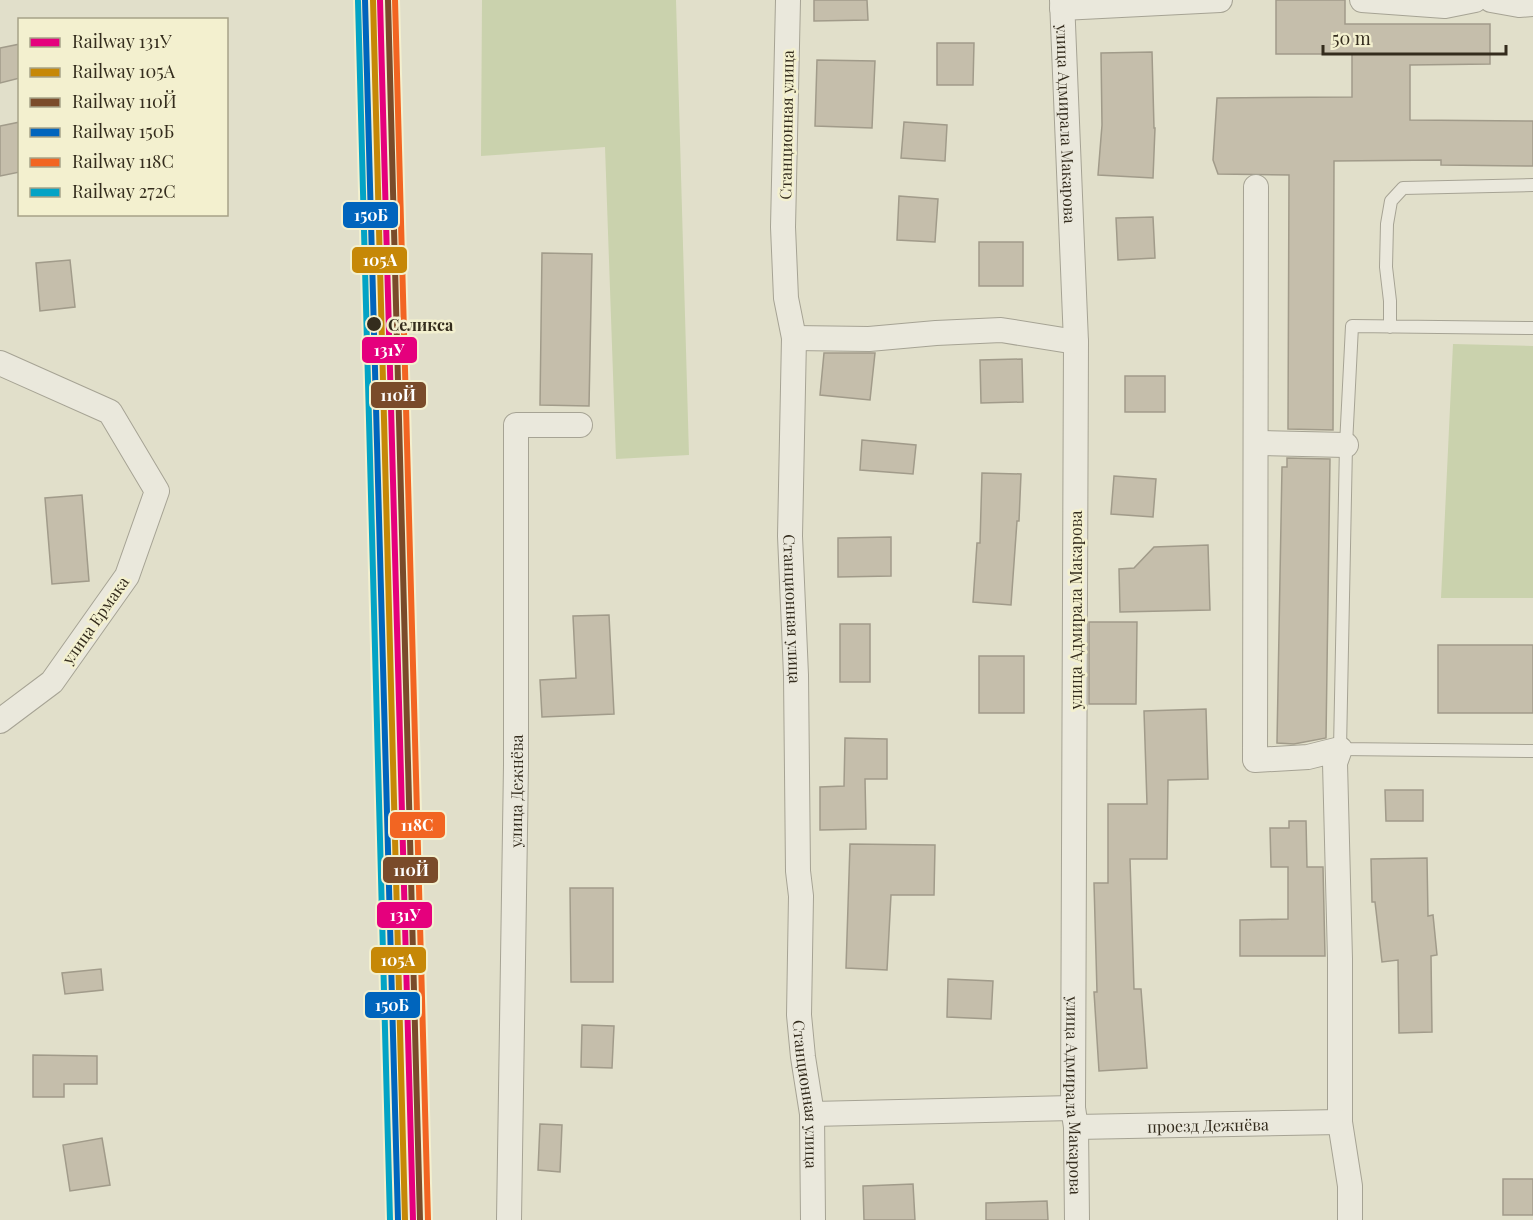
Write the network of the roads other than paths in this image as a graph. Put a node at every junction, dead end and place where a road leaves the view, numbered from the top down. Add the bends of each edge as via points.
1 (788, 0) edge
2 (1220, 0) edge
3 (1362, 0) edge
4 (1475, 0) edge
5 (1491, 0) edge
6 (1062, 4) edge
7 (1533, 4) edge
8 (1533, 185) edge
9 (1256, 187) dead end
10 (1390, 327) junction
11 (1533, 328) edge
12 (794, 338) junction
13 (1076, 342) junction
14 (0, 363) edge
15 (580, 424) dead end
16 (1256, 443) junction
17 (1346, 445) junction
18 (0, 721) edge
19 (1340, 749) junction
20 (1533, 751) edge
21 (812, 1114) junction
22 (1075, 1117) junction
23 (1340, 1122) junction
24 (509, 1220) edge
25 (813, 1220) edge
26 (1077, 1220) edge
27 (1350, 1220) edge

1 - 12 street, Станционная улица via 783,227 786,298
2 - 6 street
3 - 4 street via 1445,6
5 - 7 street
6 - 13 street, улица Адмирала Макарова
8 - 10 lane via 1403,188 1392,201 1387,224
9 - 16 street
10 - 11 lane
10 - 17 lane via 1352,326
12 - 13 street via 869,339 1001,330
12 - 21 street, Станционная улица via 790,536 801,896 799,1015
13 - 22 street, улица Адмирала Макарова
14 - 18 street, улица Ермака via 110,412 157,491 127,576 52,682
15 - 24 street, улица Дежнёва via 516,425
16 - 17 street
16 - 19 street via 1255,760 1308,757
17 - 19 lane
19 - 20 lane
19 - 23 street via 1335,763
21 - 22 street, проезд Дежнёва
21 - 25 street, Станционная улица
22 - 23 street, проезд Дежнёва
22 - 26 street, улица Адмирала Макарова
23 - 27 street via 1350,1186

